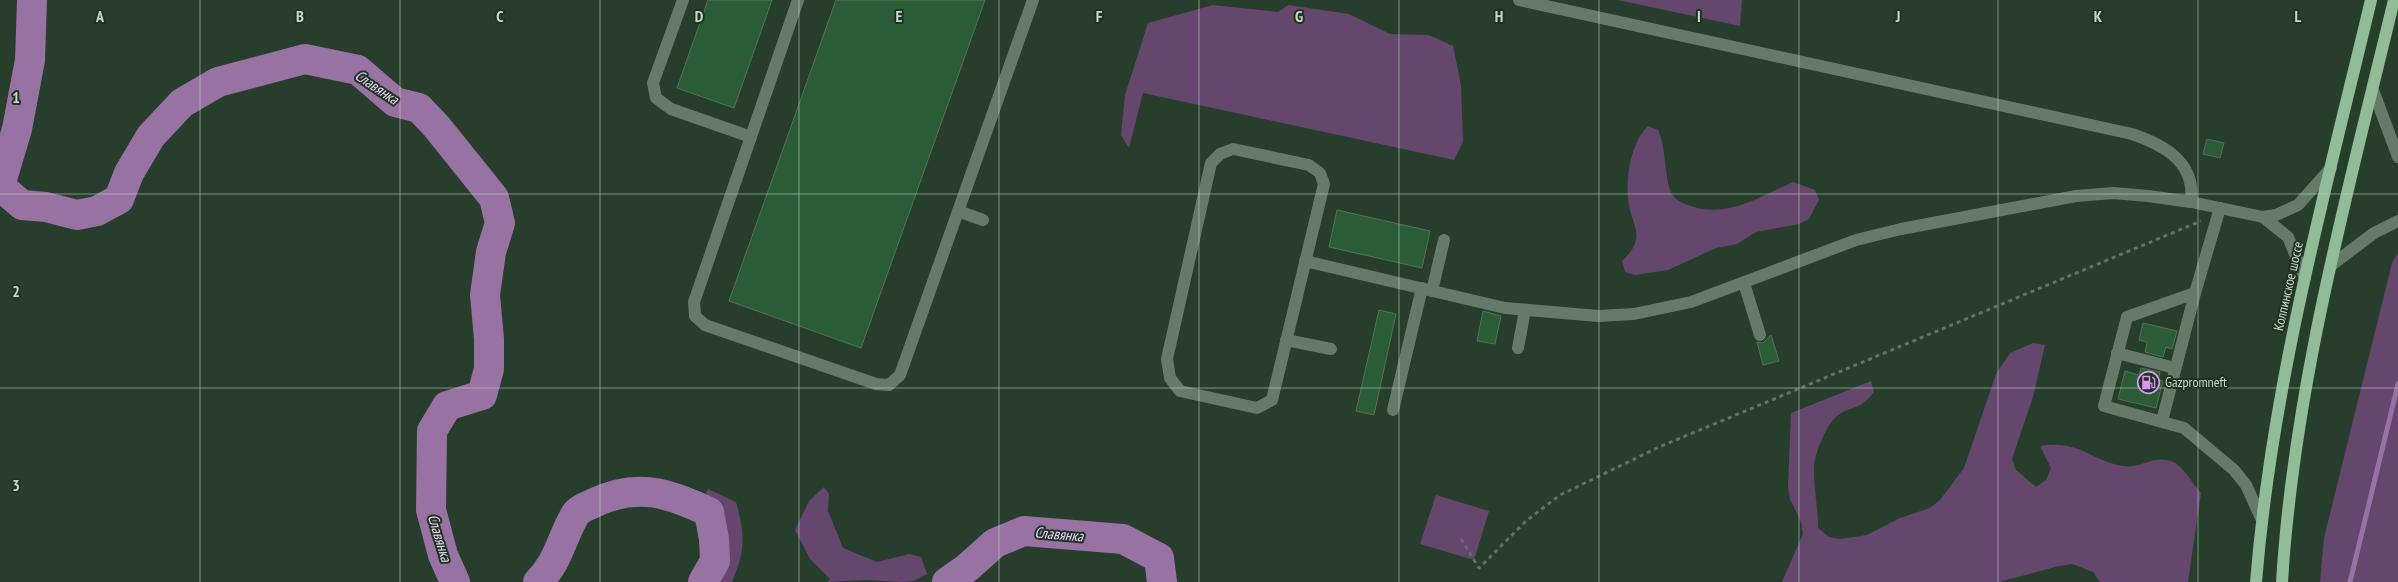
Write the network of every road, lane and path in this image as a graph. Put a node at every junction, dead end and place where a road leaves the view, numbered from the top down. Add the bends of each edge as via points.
1 (682, 0) edge
2 (798, 0) edge
3 (1033, 0) edge
4 (1519, 0) edge
5 (2371, 0) edge
6 (2394, 0) edge
7 (2373, 90) junction
8 (751, 138) junction
9 (2398, 156) edge
10 (2331, 168) junction
11 (2191, 202) junction
12 (2220, 208) junction
13 (958, 211) junction
14 (2263, 217) junction
15 (983, 220) dead end
16 (2398, 221) edge
17 (1444, 240) dead end
18 (1305, 261) junction
19 (2332, 264) junction
20 (2305, 278) junction
21 (1744, 283) junction
22 (1427, 290) junction
23 (2195, 293) junction
24 (1524, 310) junction
25 (1760, 335) dead end
26 (1286, 340) junction
27 (1518, 348) dead end
28 (1331, 349) dead end
29 (2117, 353) junction
30 (2176, 368) junction
31 (1393, 410) dead end
32 (2162, 421) junction
33 (2261, 518) junction
34 (1461, 539) dead end
35 (2256, 582) edge
36 (2282, 582) edge

1 - 8 lane via 653,83 656,98 671,109
2 - 8 lane
3 - 13 lane
4 - 11 lane via 2132,134 2156,142 2174,154 2193,187
5 - 10 main road, Колпинское шоссе
6 - 7 main road
7 - 9 lane
7 - 19 main road
8 - 13 lane via 694,302 695,316 705,325 889,386 900,376
10 - 14 lane via 2298,205
10 - 20 main road, Колпинское шоссе
11 - 12 lane
11 - 21 lane via 2113,193 2076,196 1856,240
12 - 14 lane
12 - 23 lane
12 - 34 path via 2202,221 1659,447 1568,491 1526,521 1479,568
13 - 15 lane
14 - 20 lane via 2288,237
16 - 19 lane via 2374,233
17 - 22 lane
18 - 22 lane
18 - 26 lane
18 - 26 lane via 1324,184 1320,173 1309,165 1233,149 1220,154 1210,163 1167,359 1170,378 1180,391 1256,408 1272,400
19 - 36 main road via 2302,400 2285,527
20 - 33 main road, Колпинское шоссе via 2286,359
21 - 24 lane via 1691,302 1634,314 1598,316
21 - 25 lane
22 - 24 lane
22 - 31 lane
23 - 29 lane via 2127,317
23 - 30 lane
24 - 27 lane
26 - 28 lane
29 - 30 lane
29 - 32 lane via 2104,406
30 - 32 lane
32 - 33 lane via 2184,428 2234,470 2246,485
33 - 35 main road, Колпинское шоссе

